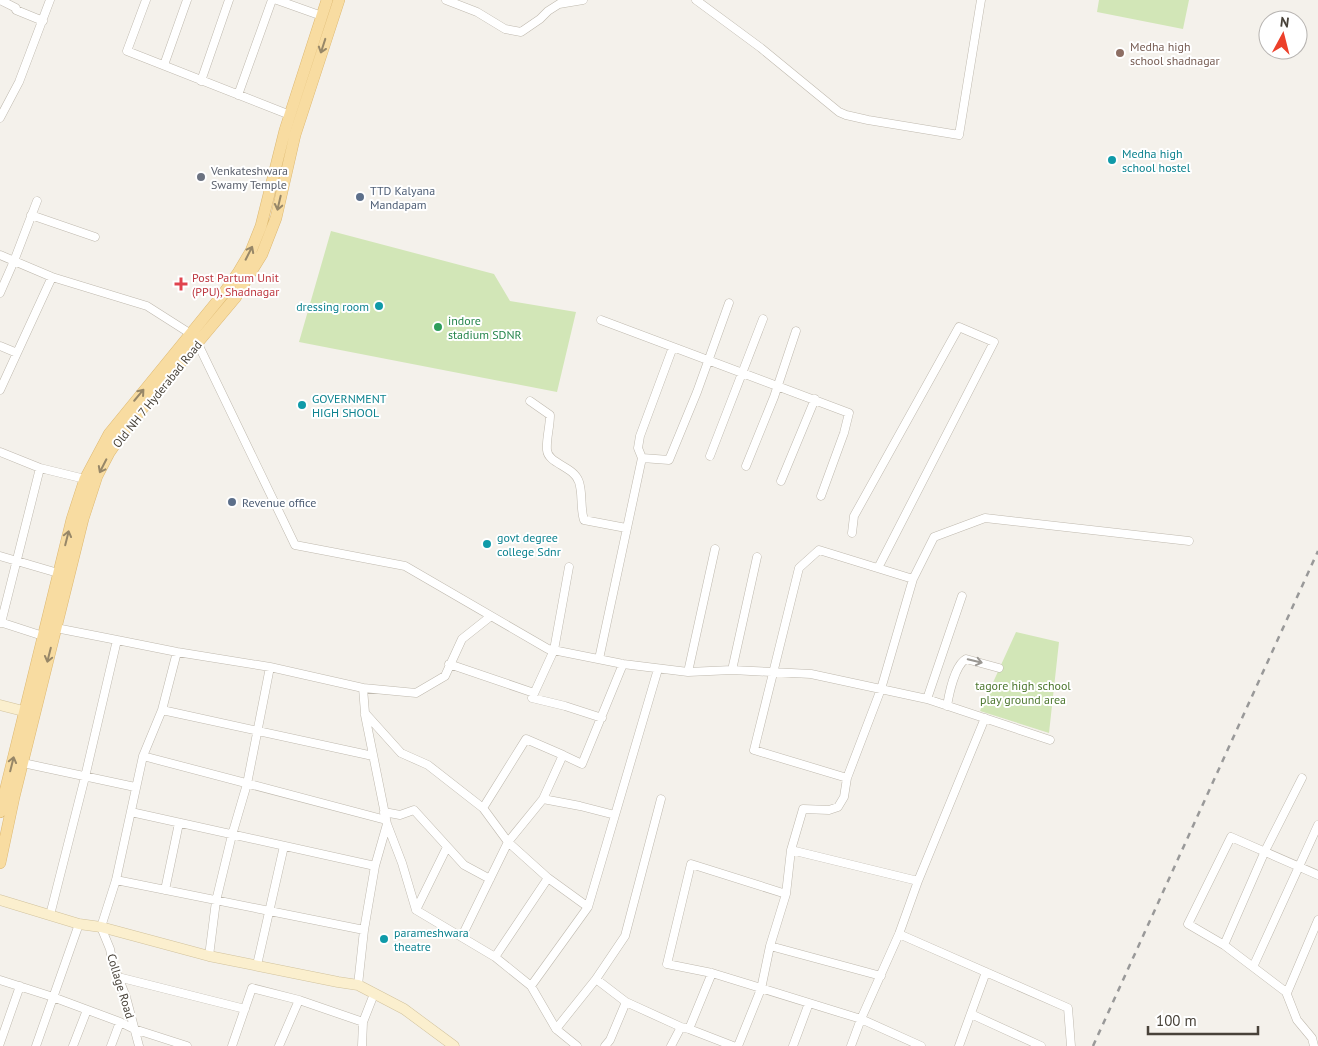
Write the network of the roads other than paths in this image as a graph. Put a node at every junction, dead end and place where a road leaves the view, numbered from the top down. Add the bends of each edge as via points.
1 (0, 0) edge
2 (50, 0) edge
3 (146, 0) edge
4 (187, 0) edge
5 (229, 0) edge
6 (272, 0) edge
7 (277, 0) edge
8 (327, 0) edge
9 (338, 0) edge
10 (446, 0) edge
11 (583, 0) edge
12 (696, 0) edge
13 (981, 0) edge
14 (322, 16) junction
15 (43, 21) junction
16 (164, 65) junction
17 (201, 81) junction
18 (238, 95) junction
19 (1, 114) edge
20 (290, 115) junction
21 (37, 201) dead end
22 (31, 215) junction
23 (95, 237) dead end
24 (0, 254) edge
25 (14, 261) junction
26 (52, 277) junction
27 (0, 293) edge
28 (729, 303) dead end
29 (763, 319) dead end
30 (601, 320) dead end
31 (796, 331) dead end
32 (191, 334) junction
33 (198, 344) junction
34 (0, 346) edge
35 (673, 347) junction
36 (17, 353) junction
37 (708, 360) junction
38 (743, 373) junction
39 (778, 386) junction
40 (0, 390) edge
41 (815, 399) junction
42 (530, 401) dead end
43 (0, 453) edge
44 (710, 456) dead end
45 (642, 458) junction
46 (746, 466) dead end
47 (40, 468) junction
48 (85, 479) junction
49 (781, 482) dead end
50 (821, 496) dead end
51 (626, 528) junction
52 (852, 533) dead end
53 (1189, 541) dead end
54 (715, 548) dead end
55 (0, 556) edge
56 (757, 557) dead end
57 (17, 561) junction
58 (569, 567) dead end
59 (878, 568) junction
60 (58, 572) junction
61 (913, 579) junction
62 (962, 596) dead end
63 (491, 616) junction
64 (0, 622) edge
65 (56, 628) junction
66 (43, 636) junction
67 (117, 640) junction
68 (554, 650) junction
69 (177, 652) junction
70 (598, 659) junction
71 (449, 664) junction
72 (624, 664) junction
73 (270, 667) junction
74 (999, 668) dead end
75 (658, 669) junction
76 (732, 670) junction
77 (688, 672) junction
78 (773, 672) junction
79 (364, 688) junction
80 (881, 689) junction
81 (534, 693) junction
82 (927, 699) junction
83 (0, 705) edge
84 (947, 706) junction
85 (162, 710) junction
86 (30, 713) junction
87 (365, 713) junction
88 (602, 718) junction
89 (985, 718) junction
90 (257, 731) junction
91 (1050, 740) dead end
92 (564, 755) junction
93 (143, 756) junction
94 (373, 756) junction
95 (23, 763) junction
96 (86, 777) junction
97 (847, 778) junction
98 (1302, 778) dead end
99 (247, 784) junction
100 (135, 787) junction
101 (661, 799) dead end
102 (543, 800) junction
103 (484, 808) junction
104 (0, 812) edge
105 (131, 812) junction
106 (615, 815) junction
107 (386, 819) junction
108 (179, 823) junction
109 (1318, 825) edge
110 (232, 835) junction
111 (508, 842) junction
112 (284, 846) junction
113 (447, 847) junction
114 (791, 850) junction
115 (1265, 851) junction
116 (0, 863) edge
117 (375, 866) junction
118 (1299, 867) junction
119 (1318, 875) edge
120 (548, 878) junction
121 (490, 879) junction
122 (116, 880) junction
123 (918, 881) junction
124 (165, 890) junction
125 (786, 894) junction
126 (0, 900) edge
127 (216, 901) junction
128 (588, 906) junction
129 (416, 910) junction
130 (269, 911) junction
131 (50, 915) junction
132 (1318, 920) edge
133 (79, 924) junction
134 (101, 927) junction
135 (364, 930) junction
136 (899, 934) junction
137 (462, 936) junction
138 (1224, 945) junction
139 (770, 946) junction
140 (209, 956) junction
141 (495, 956) junction
142 (257, 965) junction
143 (1253, 967) junction
144 (986, 972) junction
145 (712, 973) junction
146 (881, 976) junction
147 (118, 977) junction
148 (596, 979) junction
149 (0, 980) edge
150 (358, 984) junction
151 (20, 986) junction
152 (531, 986) junction
153 (761, 989) junction
154 (1286, 993) junction
155 (374, 994) junction
156 (52, 997) junction
157 (299, 1000) junction
158 (626, 1002) junction
159 (809, 1003) junction
160 (245, 1009) junction
161 (87, 1010) junction
162 (971, 1014) junction
163 (861, 1019) junction
164 (120, 1022) junction
165 (363, 1022) junction
166 (556, 1028) junction
167 (685, 1028) junction
168 (134, 1030) junction
169 (0, 1043) edge
170 (36, 1046) edge
171 (73, 1046) edge
172 (111, 1046) edge
173 (139, 1046) edge
174 (187, 1046) edge
175 (232, 1046) edge
176 (279, 1046) edge
177 (362, 1046) edge
178 (454, 1046) edge
179 (577, 1046) edge
180 (605, 1046) edge
181 (671, 1046) edge
182 (733, 1046) edge
183 (738, 1046) edge
184 (793, 1046) edge
185 (851, 1046) edge
186 (921, 1046) edge
187 (959, 1046) edge
188 (1041, 1046) edge
189 (1070, 1046) edge
190 (1314, 1046) edge

1 - 15 street
2 - 15 street
3 - 16 street via 127,51
4 - 16 street
5 - 17 street
6 - 18 street
7 - 14 street
8 - 14 main road, Old NH 7 Hyderabad Road
9 -> 33 main road, Old NH 7 Hyderabad Road via 295,135 270,236 235,298
10 - 11 street via 477,12 506,30 522,32 558,4
12 - 13 street via 846,116 959,135
14 - 20 main road, Old NH 7 Hyderabad Road
15 - 19 street via 19,82
16 - 17 street
17 - 18 street
18 - 20 street
32 -> 20 main road, Old NH 7 Hyderabad Road via 234,280 251,251 261,226
21 - 22 street
22 - 23 street
22 - 25 street
24 - 25 street
25 - 26 street
25 - 27 street
26 - 32 street via 147,306
26 - 36 street
28 - 37 street
29 - 38 street
30 - 35 street
31 - 39 street
32 - 33 street
48 -> 32 main road, Old NH 7 Hyderabad Road via 109,434
33 - 63 street via 295,545 405,566
33 -> 65 main road, Old NH 7 Hyderabad Road via 126,428 97,476
34 - 36 street
35 - 37 street
35 - 45 street via 640,436 638,448
36 - 40 street
37 - 38 street
37 - 45 street via 669,460
38 - 39 street
38 - 44 street
39 - 41 street
39 - 46 street
41 - 49 street
41 - 50 street via 850,413
42 - 51 street via 550,415 547,452 551,459 570,470 579,480 584,520
43 - 47 street
45 - 51 street
47 - 48 street
47 - 57 street
60 -> 48 main road, Old NH 7 Hyderabad Road
51 - 70 street
52 - 59 street via 854,516 959,327 994,342
53 - 61 street via 986,518 934,537
54 - 77 street
55 - 57 street
56 - 76 street
57 - 60 street
57 - 64 street
58 - 68 street
59 - 61 street
59 - 78 street via 819,550 800,568
60 - 66 main road, Old NH 7 Hyderabad Road
61 - 80 street
62 - 82 street
63 - 68 street
63 - 71 street via 462,639
64 - 66 street
65 - 67 street
65 -> 86 main road, Old NH 7 Hyderabad Road
66 - 86 main road, Old NH 7 Hyderabad Road
67 - 69 street
67 - 96 street
68 - 70 street
68 - 81 street
69 - 73 street
69 - 85 street
70 - 72 street
71 - 79 street via 445,676 416,693
71 - 81 street
72 - 75 street
72 - 88 street
73 - 79 street
73 - 90 street
84 -> 74 street via 962,661 966,659
75 - 77 street
75 - 106 street
76 - 77 street
76 - 78 street
78 - 80 street via 812,674
78 - 97 street via 754,750
79 - 87 street
80 - 82 street
80 - 97 street
81 - 88 street via 532,698
82 - 84 street
83 - 86 main road
84 - 89 street
85 - 90 street
85 - 93 street
86 - 95 main road, Old NH 7 Hyderabad Road
104 -> 86 main road, Old NH 7 Hyderabad Road
87 - 94 street
87 - 103 street via 401,753 428,765
88 - 92 street via 582,764
89 - 91 street
89 - 123 street
90 - 94 street
90 - 99 street
92 - 102 street
92 - 103 street via 526,739
93 - 99 street
93 - 100 street
94 - 107 street
95 - 96 street
95 - 116 main road, Old NH 7 Hyderabad Road
96 - 100 street
96 - 131 street
97 - 114 street via 844,797 838,808 803,809
98 - 115 street
99 - 107 street
99 - 110 street
100 - 105 street
101 - 148 street via 625,936
102 - 106 street
102 - 111 street
103 - 111 street
105 - 108 street
105 - 122 street
106 - 128 street
107 - 113 street via 414,810
107 - 117 street
107 - 129 street
108 - 110 street
108 - 124 street
109 - 118 street
110 - 112 street
110 - 127 street
111 - 120 street
111 - 121 street
112 - 117 street
112 - 130 street
113 - 121 street via 464,865
113 - 129 street
114 - 123 street
114 - 125 street
115 - 118 street
115 - 138 street
115 - 138 street via 1231,837 1188,924
117 - 135 street
118 - 119 street
118 - 143 street
120 - 128 street
120 - 141 street
121 - 137 street
122 - 124 street
122 - 134 street
123 - 136 street
124 - 127 street
125 - 139 street
125 - 145 street via 691,864 666,964
126 - 131 main road
127 - 130 street
127 - 140 street
128 - 152 street
129 - 137 street
130 - 135 street
130 - 142 street
131 - 133 main road
132 - 154 street
133 - 134 main road
133 - 156 street
134 - 140 main road
134 - 147 street, Collage Road
135 - 150 street
136 - 144 street
136 - 146 street
137 - 141 street
138 - 143 street
139 - 146 street
139 - 153 street
140 - 142 main road
141 - 152 street
142 - 150 main road
143 - 154 street
144 - 162 street
144 - 189 street via 1068,1008
145 - 153 street
145 - 167 street
146 - 163 street
147 - 160 street
147 - 168 street, Collage Road
148 - 158 street
148 - 166 street
149 - 151 street
150 - 155 main road
151 - 156 street
151 - 169 street
152 - 166 street
153 - 159 street
153 - 183 street
154 - 190 street via 1297,1020 1312,1038
155 - 165 street
155 - 178 main road via 404,1009
156 - 161 street
156 - 170 street
157 - 160 street via 252,988
157 - 165 street
157 - 176 street
158 - 167 street
158 - 180 street
159 - 163 street
159 - 184 street
160 - 175 street
161 - 164 street
161 - 171 street
162 - 187 street
162 - 188 street
163 - 185 street
163 - 186 street
164 - 168 street
164 - 172 street
165 - 177 street
166 - 179 street
167 - 181 street
167 - 182 street
168 - 173 street, Collage Road
168 - 174 street

